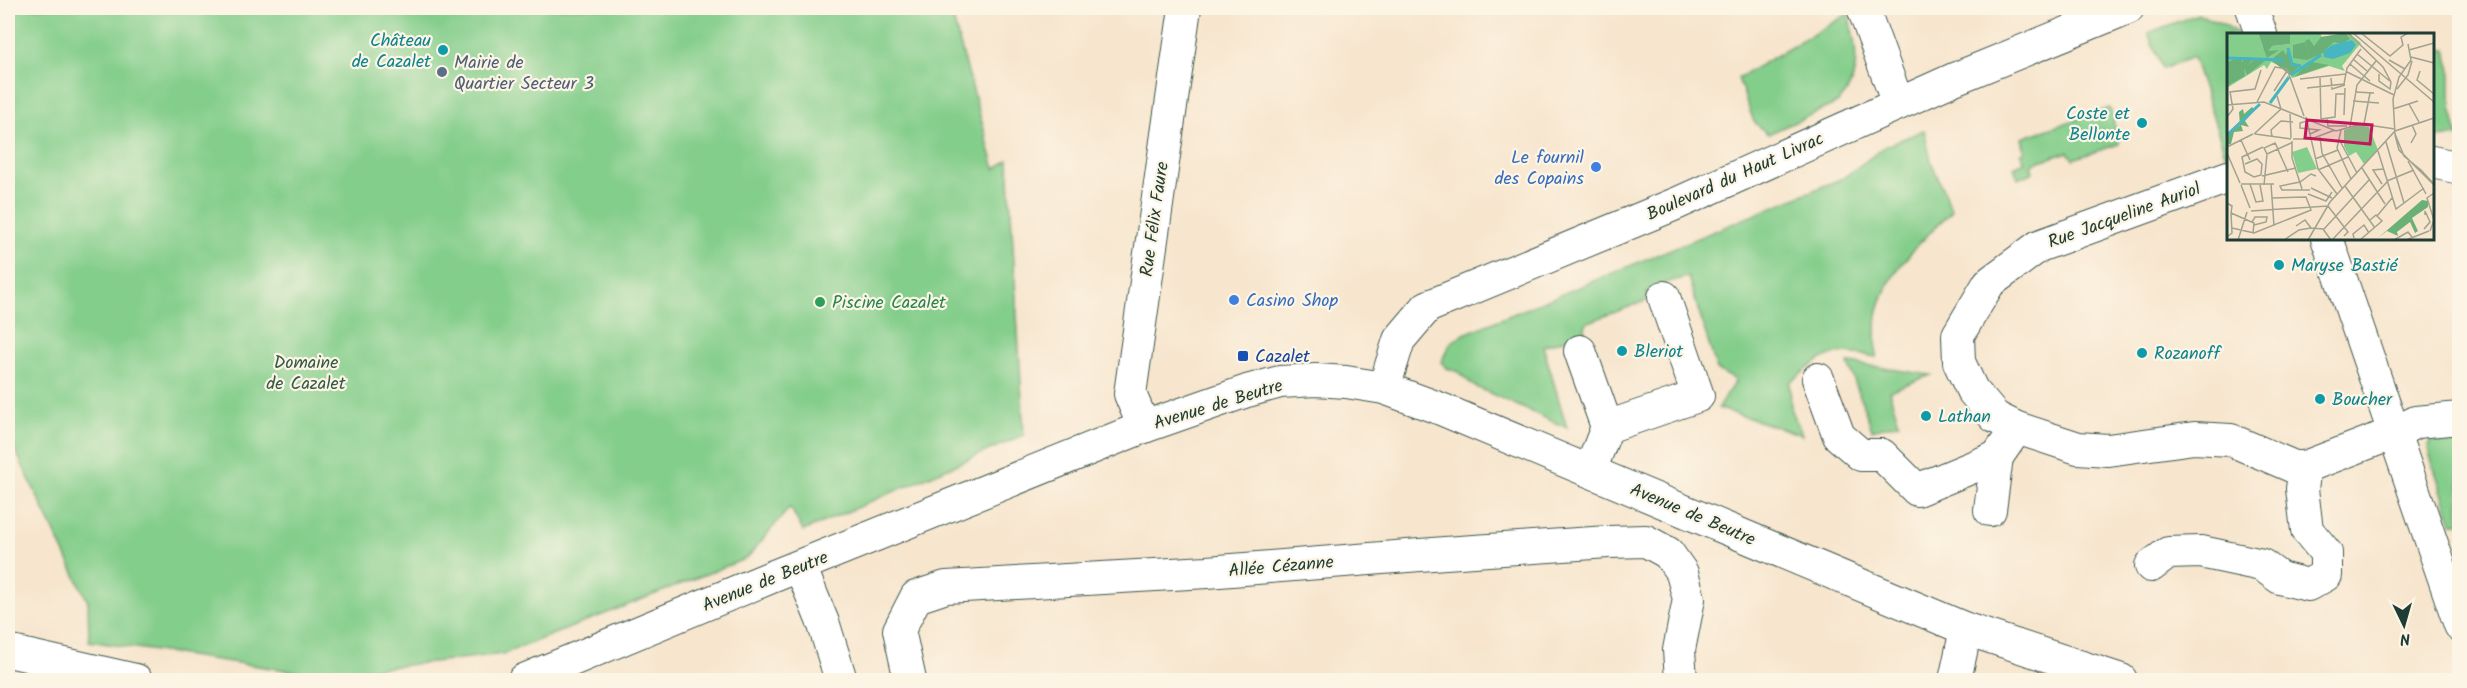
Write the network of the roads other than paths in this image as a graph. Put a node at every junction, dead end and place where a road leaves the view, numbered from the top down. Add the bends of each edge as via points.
1 (1159, 8) edge
2 (1863, 8) edge
3 (2128, 8) edge
4 (2252, 8) edge
5 (1183, 19) edge
6 (2260, 33) edge
7 (1898, 104) junction
8 (2434, 162) edge
9 (2460, 168) edge
10 (2227, 178) edge
11 (2328, 240) edge
12 (1664, 297) dead end
13 (1580, 351) dead end
14 (1818, 379) dead end
15 (1384, 388) junction
16 (2460, 418) edge
17 (1607, 427) junction
18 (1144, 428) junction
19 (2017, 428) junction
20 (2394, 434) junction
21 (1997, 457) junction
22 (2306, 467) junction
23 (1590, 471) junction
24 (1990, 510) dead end
25 (800, 566) junction
26 (2151, 566) dead end
27 (2460, 626) edge
28 (1966, 629) junction
29 (8, 651) edge
30 (136, 681) edge
31 (524, 681) edge
32 (841, 681) edge
33 (910, 681) edge
34 (1681, 681) edge
35 (1955, 681) edge
36 (2121, 681) edge

1 - 5 street
2 - 7 street
3 - 7 street, Boulevard du Haut Livrac
4 - 6 street
5 - 18 street, Rue Félix Faure via 1130,394
7 - 15 street, Boulevard du Haut Livrac via 1678,203 1427,307 1399,340
8 - 9 street
10 - 19 street, Rue Jacqueline Auriol via 2039,246 1989,283 1958,335 1959,362 1972,390 1995,417
11 - 20 street
12 - 17 street via 1698,396
13 - 17 street
14 - 21 street via 1839,436 1861,454 1882,455 1917,490
15 - 18 street, Avenue de Beutre via 1316,380 1280,382
15 - 23 street, Avenue de Beutre
16 - 20 street via 2416,422
17 - 23 street
18 - 25 street, Avenue de Beutre
19 - 21 street
19 - 22 street, Rue Jacqueline Auriol via 2078,448 2108,450 2194,438 2231,440 2294,466
20 - 22 street
20 - 27 street
21 - 24 street
22 - 26 street via 2302,489 2307,530 2326,554 2326,575 2308,585 2280,578 2262,565 2202,552 2168,553
23 - 28 street, Avenue de Beutre
25 - 31 street, Avenue de Beutre
25 - 32 street
28 - 35 street
28 - 36 street, Avenue de Beutre
29 - 30 street
33 - 34 street, Allée Cézanne via 899,630 916,597 946,587 1646,541 1668,553 1682,573 1689,599 1678,650

